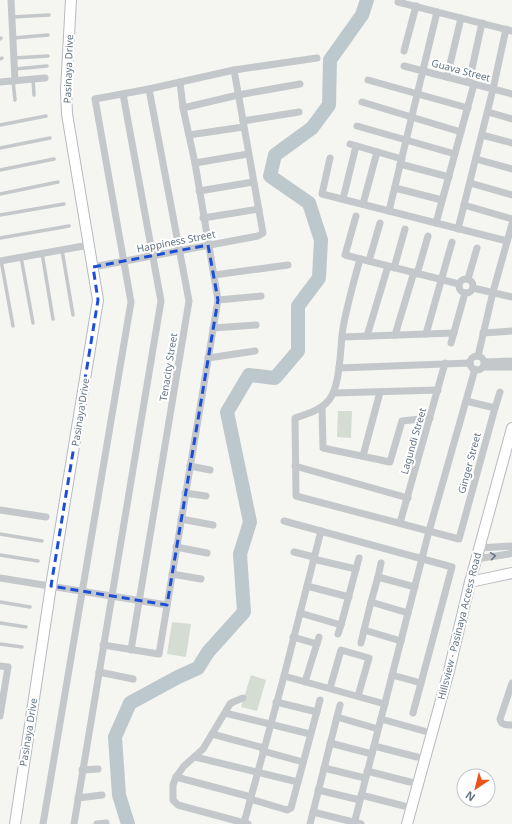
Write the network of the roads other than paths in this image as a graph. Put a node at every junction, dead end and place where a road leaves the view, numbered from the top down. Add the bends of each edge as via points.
1 (11, 0) edge
2 (70, 0) edge
3 (398, 2) dead end
4 (416, 6) junction
5 (437, 12) junction
6 (49, 15) dead end
7 (12, 17) junction
8 (461, 18) junction
9 (482, 23) junction
10 (509, 30) edge
11 (48, 35) dead end
12 (13, 38) junction
13 (404, 51) dead end
14 (48, 56) dead end
15 (14, 58) junction
16 (317, 58) dead end
17 (47, 66) dead end
18 (404, 66) dead end
19 (15, 69) junction
20 (234, 70) junction
21 (423, 70) junction
22 (447, 77) junction
23 (45, 78) dead end
24 (33, 79) junction
25 (368, 80) dead end
26 (14, 81) junction
27 (0, 82) edge
28 (180, 82) junction
29 (471, 83) junction
30 (300, 84) dead end
31 (149, 89) junction
32 (493, 89) junction
33 (123, 94) junction
34 (417, 94) junction
35 (512, 94) edge
36 (34, 95) dead end
37 (238, 95) junction
38 (15, 100) dead end
39 (362, 102) dead end
40 (183, 108) junction
41 (468, 108) junction
42 (299, 112) dead end
43 (488, 112) junction
44 (46, 116) dead end
45 (412, 117) junction
46 (512, 119) edge
47 (243, 124) junction
48 (0, 125) edge
49 (357, 126) dead end
50 (461, 132) junction
51 (189, 135) junction
52 (482, 135) junction
53 (50, 138) dead end
54 (406, 140) junction
55 (512, 144) edge
56 (0, 148) edge
57 (377, 152) junction
58 (248, 154) junction
59 (455, 154) junction
60 (330, 158) dead end
61 (54, 159) dead end
62 (476, 159) junction
63 (401, 162) junction
64 (195, 163) junction
65 (512, 169) edge
66 (0, 170) edge
67 (449, 177) junction
68 (58, 182) dead end
69 (253, 182) junction
70 (470, 183) junction
71 (395, 188) junction
72 (199, 190) junction
73 (0, 194) edge
74 (512, 195) edge
75 (342, 199) junction
76 (442, 200) junction
77 (64, 204) dead end
78 (363, 204) junction
79 (464, 205) junction
80 (258, 208) junction
81 (389, 211) junction
82 (0, 215) edge
83 (356, 216) dead end
84 (203, 218) junction
85 (512, 219) edge
86 (380, 223) dead end
87 (436, 223) junction
88 (512, 224) edge
89 (69, 226) dead end
90 (405, 229) dead end
91 (458, 229) junction
92 (428, 236) dead end
93 (0, 238) edge
94 (452, 242) dead end
95 (507, 242) junction
96 (88, 245) junction
97 (208, 245) junction
98 (477, 248) dead end
99 (62, 250) junction
100 (180, 250) junction
101 (42, 253) junction
102 (152, 256) junction
103 (21, 257) junction
104 (360, 259) junction
105 (1, 260) edge
106 (124, 261) junction
107 (369, 261) junction
108 (288, 265) dead end
109 (92, 267) junction
110 (391, 267) junction
111 (416, 273) junction
112 (214, 275) junction
113 (468, 279) junction
114 (441, 280) junction
115 (459, 284) junction
116 (473, 288) junction
117 (493, 292) junction
118 (465, 293) junction
119 (261, 296) dead end
120 (512, 297) edge
121 (218, 300) junction
122 (73, 315) dead end
123 (53, 319) dead end
124 (33, 323) dead end
125 (256, 325) dead end
126 (13, 326) dead end
127 (213, 328) junction
128 (512, 331) edge
129 (454, 333) junction
130 (483, 333) junction
131 (426, 334) junction
132 (395, 335) junction
133 (367, 336) junction
134 (342, 337) junction
135 (451, 344) dead end
136 (255, 351) dead end
137 (478, 356) junction
138 (208, 358) junction
139 (512, 361) edge
140 (470, 362) junction
141 (445, 363) junction
142 (483, 364) junction
143 (512, 367) edge
144 (339, 368) junction
145 (475, 369) junction
146 (438, 390) junction
147 (380, 392) junction
148 (500, 392) dead end
149 (334, 393) junction
150 (466, 401) junction
151 (322, 407) junction
152 (495, 408) junction
153 (430, 418) junction
154 (512, 428) edge
155 (363, 456) junction
156 (190, 466) junction
157 (295, 466) junction
158 (210, 470) dead end
159 (185, 493) junction
160 (206, 496) dead end
161 (408, 498) junction
162 (0, 510) edge
163 (46, 517) dead end
164 (181, 519) junction
165 (284, 521) dead end
166 (400, 524) junction
167 (213, 525) dead end
168 (321, 531) junction
169 (429, 531) junction
170 (0, 534) edge
171 (42, 541) dead end
172 (512, 546) edge
173 (176, 547) junction
174 (479, 548) junction
175 (294, 552) dead end
176 (512, 552) edge
177 (207, 553) dead end
178 (0, 555) edge
179 (314, 558) junction
180 (359, 558) dead end
181 (422, 559) junction
182 (476, 559) junction
183 (38, 561) dead end
184 (381, 563) dead end
185 (356, 569) junction
186 (512, 573) edge
187 (172, 574) junction
188 (378, 577) junction
189 (0, 578) edge
190 (201, 579) dead end
191 (470, 582) junction
192 (51, 586) junction
193 (306, 586) junction
194 (415, 587) junction
195 (83, 591) junction
196 (111, 596) junction
197 (348, 597) junction
198 (139, 601) junction
199 (0, 602) edge
200 (371, 602) junction
201 (166, 605) junction
202 (30, 607) dead end
203 (300, 613) junction
204 (408, 613) junction
205 (0, 623) edge
206 (341, 624) junction
207 (26, 627) dead end
208 (364, 630) junction
209 (338, 634) dead end
210 (294, 637) junction
211 (401, 641) junction
212 (361, 643) dead end
213 (0, 644) edge
214 (103, 645) junction
215 (22, 647) dead end
216 (131, 650) junction
217 (0, 666) edge
218 (99, 672) junction
219 (392, 675) junction
220 (284, 676) junction
221 (133, 679) dead end
222 (305, 682) junction
223 (421, 682) junction
224 (511, 686) edge
225 (330, 688) junction
226 (358, 696) junction
227 (243, 698) dead end
228 (320, 700) dead end
229 (276, 702) junction
230 (385, 704) junction
231 (340, 705) dead end
232 (317, 712) junction
233 (225, 713) junction
234 (413, 713) dead end
235 (0, 716) edge
236 (337, 718) junction
237 (381, 719) junction
238 (270, 725) junction
239 (512, 725) edge
240 (378, 729) junction
241 (424, 731) dead end
242 (212, 734) junction
243 (310, 734) junction
244 (330, 743) junction
245 (374, 746) junction
246 (264, 749) junction
247 (372, 754) junction
248 (195, 757) junction
249 (417, 757) dead end
250 (303, 762) junction
251 (324, 768) junction
252 (98, 769) dead end
253 (82, 770) junction
254 (258, 772) junction
255 (366, 775) junction
256 (176, 777) junction
257 (298, 782) junction
258 (410, 782) dead end
259 (318, 790) junction
260 (102, 795) dead end
261 (78, 798) junction
262 (250, 798) junction
263 (360, 798) junction
264 (404, 806) dead end
265 (313, 812) junction
266 (106, 823) dead end
267 (246, 823) edge
268 (356, 823) edge
269 (15, 824) edge
270 (43, 824) edge
271 (74, 824) edge
272 (97, 824) edge
273 (310, 824) edge
274 (407, 824) edge

1 - 7 street
2 - 96 street, Pasinaya Drive via 67,114
3 - 4 street
4 - 5 street
4 - 13 street
5 - 8 street
5 - 21 street
6 - 7 lane
7 - 12 street
8 - 9 street
8 - 22 street
9 - 10 street
9 - 29 street
10 - 32 street
11 - 12 lane
12 - 15 street
14 - 15 lane
15 - 19 street
16 - 20 street
17 - 19 lane
18 - 21 street, Guava Street
19 - 26 street
20 - 28 street
20 - 37 street
21 - 22 street, Guava Street
21 - 34 street
22 - 29 street, Guava Street
23 - 24 street
24 - 26 street
24 - 36 lane
25 - 34 street
26 - 27 street
26 - 38 lane
28 - 31 street
28 - 40 street
29 - 32 street, Guava Street
29 - 41 street
30 - 37 street
31 - 33 street
31 - 100 street, Tenacity Street
32 - 35 street, Guava Street
32 - 43 street
33 - 102 street
33 - 106 street via 95,99
34 - 41 street
34 - 45 street
37 - 40 street
37 - 47 street
39 - 45 street
40 - 51 street
41 - 50 street
42 - 47 street
43 - 46 street
43 - 52 street
44 - 48 lane
45 - 50 street
45 - 54 street
47 - 51 street
47 - 58 street
49 - 54 street
50 - 59 street
51 - 64 street
52 - 55 street
52 - 62 street
53 - 56 lane
54 - 59 street
54 - 63 street
57 - 63 street
57 - 75 street via 353,145
57 - 78 street
58 - 64 street
58 - 69 street
59 - 67 street
60 - 75 street via 322,194
61 - 66 lane
62 - 65 street
62 - 70 street
63 - 67 street
63 - 71 street
64 - 72 street
67 - 76 street
68 - 73 lane
69 - 72 street
69 - 80 street
70 - 74 street
70 - 79 street
71 - 76 street
71 - 81 street
72 - 84 street
75 - 78 street
76 - 87 street
77 - 82 lane
78 - 81 street
79 - 85 street
79 - 91 street
80 - 84 street
80 - 97 street, Happiness Street via 263,233
81 - 87 street
83 - 104 street via 345,255
84 - 97 street
86 - 107 street
87 - 91 street
88 - 95 street
89 - 93 lane
90 - 110 street
91 - 95 street
92 - 111 street
94 - 114 street
95 - 117 street
96 - 99 street
96 - 109 street, Pasinaya Drive
97 - 100 street, Happiness Street
97 - 112 street
98 - 113 street
99 - 101 street
99 - 122 lane
100 - 102 street, Happiness Street
100 - 198 street, Tenacity Street via 189,301
101 - 103 street
101 - 123 lane
102 - 106 street, Happiness Street
102 - 196 street via 161,301
103 - 105 street
103 - 124 lane
104 - 107 street
104 - 134 street
105 - 126 lane
106 - 109 street, Happiness Street
106 - 195 street via 132,302
107 - 110 street
108 - 112 street
109 - 192 street, Pasinaya Drive via 98,300
110 - 111 street
110 - 133 street
111 - 114 street
111 - 132 street
112 - 121 street
113 - 115 street via 462,280
113 - 116 street via 472,282
114 - 115 street
114 - 131 street
115 - 118 street via 460,290
116 - 117 street
116 - 118 street
117 - 120 street
117 - 130 street
118 - 129 street
119 - 121 street
121 - 127 street
125 - 127 street
127 - 138 street
128 - 130 street
129 - 131 street
129 - 135 street
130 - 137 street
131 - 132 street
132 - 133 street
133 - 134 street
134 - 144 street
136 - 138 street
137 - 140 street via 473,357
137 - 142 street via 482,358
138 - 156 street
139 - 142 street
140 - 141 street
140 - 145 street via 471,367
141 - 144 street
141 - 146 street, Lagundi Street
142 - 143 street
142 - 145 street via 479,369
144 - 149 street
145 - 150 street
146 - 147 street
146 - 153 street, Lagundi Street
147 - 149 street
147 - 155 street
148 - 152 street, Ginger Street
149 - 151 street
150 - 152 street
150 - 169 street
151 - 155 street via 323,448
151 - 157 street via 295,418
152 - 169 street, Ginger Street via 459,539
153 - 155 street via 402,421 390,462
153 - 161 street, Lagundi Street
154 - 174 street, Hillsview - Pasinaya Access Road
156 - 158 street
156 - 159 street
157 - 161 street
157 - 166 street via 296,496
159 - 160 street
159 - 164 street
161 - 166 street, Lagundi Street
162 - 163 street
164 - 167 street
164 - 173 street
165 - 168 street
166 - 169 street
168 - 179 street
168 - 181 street
169 - 181 street
170 - 171 lane
172 - 174 street
173 - 177 street
173 - 187 street
174 - 182 street, Hillsview - Pasinaya Access Road
175 - 179 street
182 -> 176 street
178 - 183 lane
179 - 185 street
179 - 193 street
180 - 185 street
181 - 194 street
181 - 223 street via 452,567
182 - 191 street, Hillsview - Pasinaya Access Road
184 - 188 street
185 - 197 street
186 - 191 street
187 - 190 street
187 - 201 street
188 - 194 street
188 - 200 street
189 - 192 street
191 - 274 street, Hillsview - Pasinaya Access Road via 449,671
192 - 195 street
192 - 269 street, Pasinaya Drive
193 - 197 street
193 - 203 street
194 - 204 street
195 - 196 street
195 - 270 street
196 - 198 street
196 - 214 street
197 - 206 street
198 - 201 street
198 - 216 street, Tenacity Street
199 - 202 lane
200 - 204 street
200 - 208 street
201 - 216 street via 159,654
203 - 206 street
203 - 210 street
204 - 211 street
205 - 207 lane
206 - 209 street
208 - 211 street
208 - 212 street
210 - 220 street
210 - 222 street via 318,640
211 - 219 street
213 - 215 lane
214 - 216 street
214 - 218 street
217 - 235 street via 8,668
218 - 221 street
218 - 253 street
219 - 223 street
219 - 230 street
220 - 222 street
220 - 229 street
222 - 225 street
223 - 234 street
224 - 239 street via 500,722
225 - 226 street
225 - 226 street via 341,650 369,658
226 - 230 street
227 - 233 street via 232,702
228 - 232 street
229 - 232 street
229 - 238 street
230 - 237 street
231 - 236 street
232 - 243 street
233 - 238 street
233 - 242 street
236 - 240 street
236 - 244 street
237 - 240 street
237 - 241 street
238 - 243 street
238 - 246 street
240 - 245 street
242 - 246 street
242 - 248 street
243 - 250 street
244 - 247 street
244 - 251 street
245 - 247 street
245 - 249 street
246 - 250 street
246 - 254 street
247 - 255 street
248 - 254 street
248 - 256 street
250 - 257 street
251 - 255 street
251 - 259 street
252 - 253 street
253 - 261 street
254 - 257 street
254 - 262 street
255 - 258 street
255 - 263 street
256 - 262 street
256 - 267 street via 173,800 178,805
257 - 262 street via 290,810
259 - 263 street
259 - 265 street
260 - 261 street
261 - 271 street
262 - 267 street
263 - 264 street
263 - 268 street
265 - 268 street
265 - 273 street
266 - 272 street

